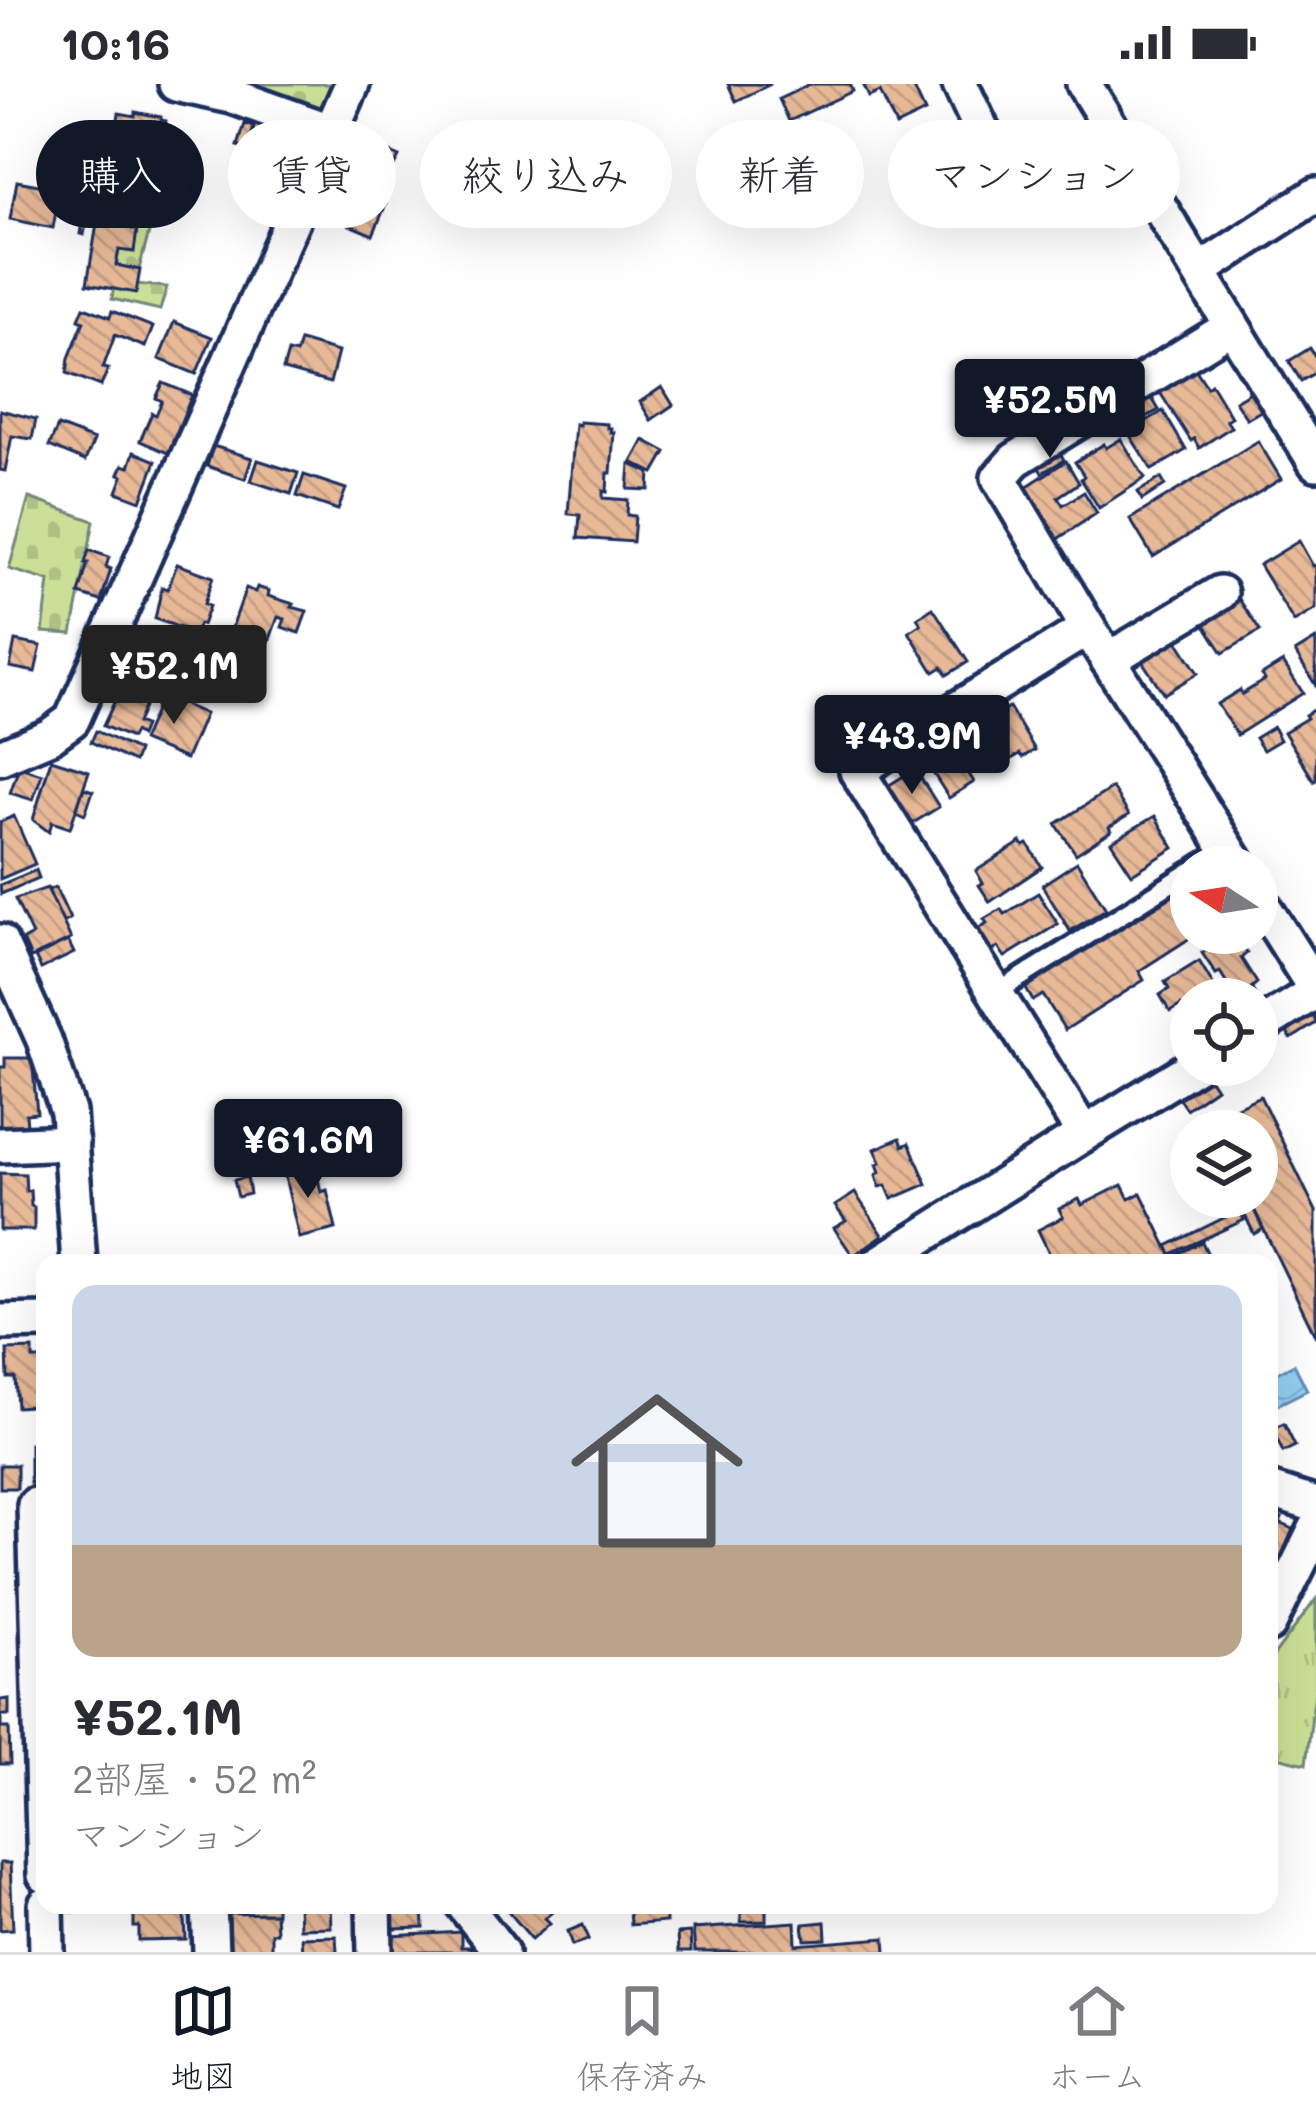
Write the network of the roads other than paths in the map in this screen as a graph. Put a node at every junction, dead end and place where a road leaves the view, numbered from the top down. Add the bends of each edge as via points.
1 (176, 84) edge
2 (352, 84) edge
3 (960, 84) edge
4 (1084, 84) edge
5 (301, 120) edge
6 (335, 120) edge
7 (977, 120) edge
8 (1316, 195) edge
9 (287, 228) edge
10 (1199, 271) junction
11 (1232, 326) junction
12 (1316, 463) edge
13 (1220, 593) dead end
14 (1088, 628) junction
15 (1108, 660) junction
16 (0, 758) edge
17 (1225, 846) edge
18 (1170, 884) edge
19 (1278, 930) edge
20 (0, 942) edge
21 (1316, 991) edge
22 (996, 993) junction
23 (1278, 1015) edge
24 (1170, 1081) edge
25 (1084, 1135) junction
26 (71, 1142) junction
27 (0, 1144) edge
28 (78, 1254) edge
29 (894, 1254) edge
30 (36, 1321) edge
31 (0, 1322) edge
32 (1278, 1493) edge
33 (36, 1505) edge
34 (1316, 1505) edge
35 (0, 1506) edge
36 (1316, 1529) edge
37 (1278, 1606) edge
38 (46, 1914) edge
39 (209, 1914) edge
40 (374, 1914) edge
41 (471, 1914) edge
42 (47, 1952) edge
43 (211, 1952) edge
44 (375, 1952) edge
45 (501, 1952) edge

1 - 5 street
2 - 6 street
3 - 7 street
4 - 10 street
8 - 10 street
9 - 16 street via 73,720
10 - 11 street
11 - 12 street
11 - 14 street via 1015,460 999,478
13 - 15 street
14 - 15 street
14 - 22 street via 857,771
15 - 17 street
18 - 22 lane
19 - 21 street
20 - 26 street via 44,1040
21 - 23 street
22 - 25 street
24 - 25 street
25 - 29 street
26 - 27 street
26 - 28 street
30 - 31 street
32 - 34 street
33 - 35 street
36 - 37 street
38 - 42 street
39 - 43 street
40 - 44 street
41 - 45 street

